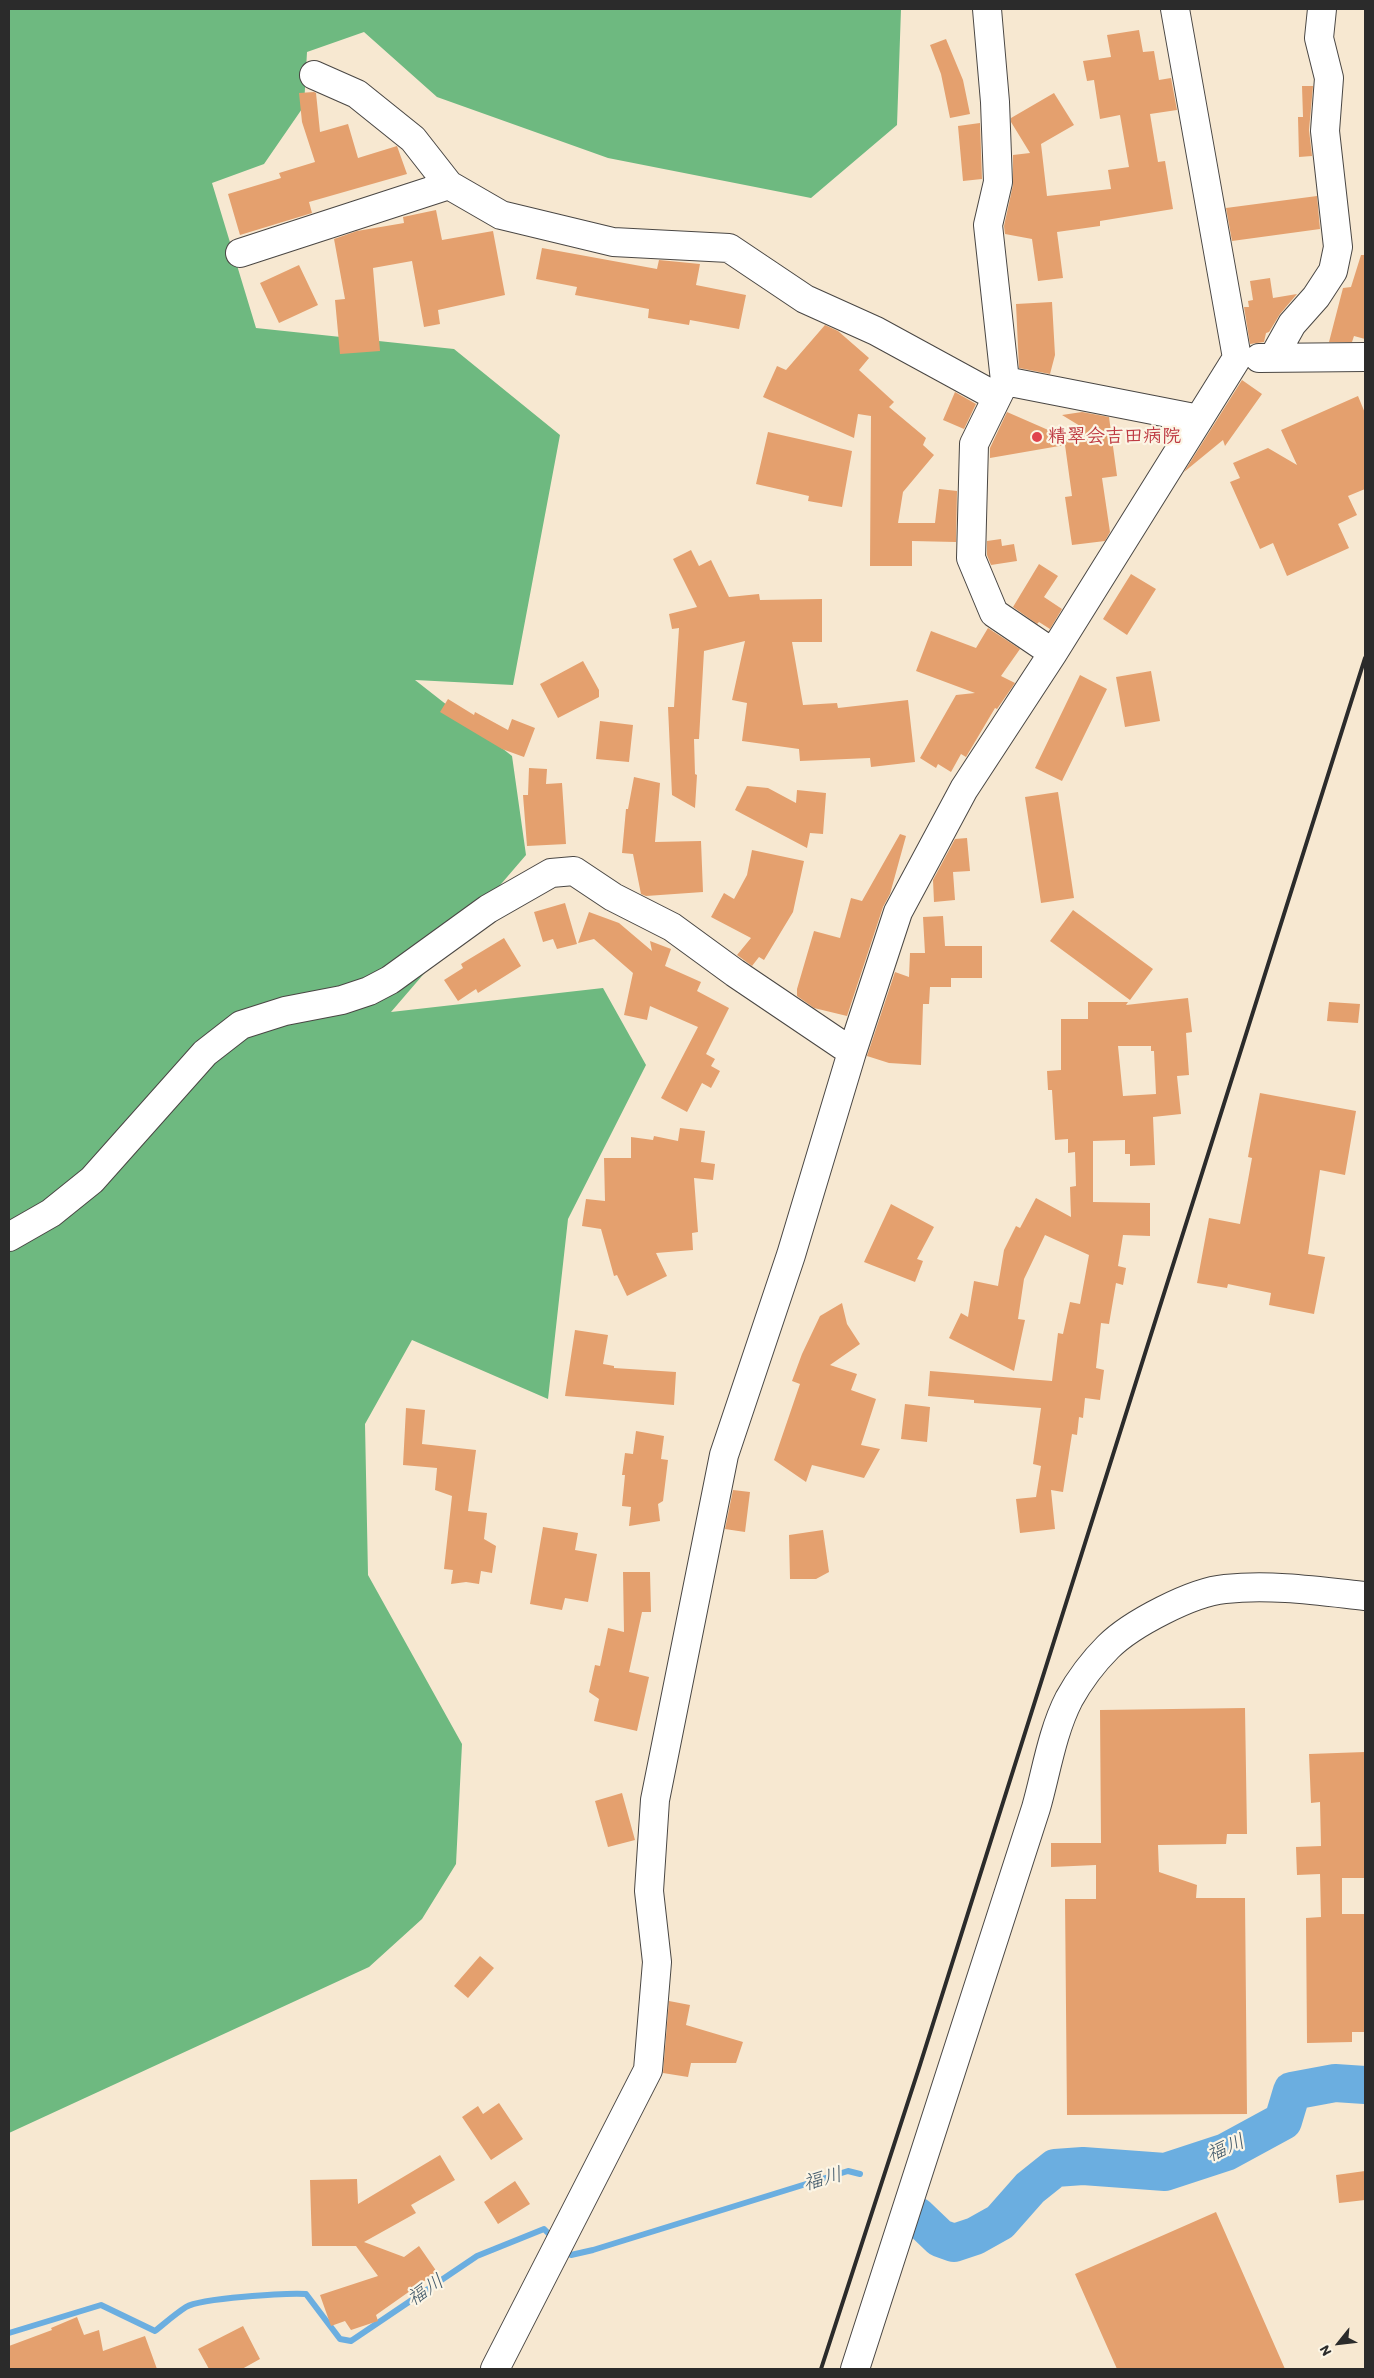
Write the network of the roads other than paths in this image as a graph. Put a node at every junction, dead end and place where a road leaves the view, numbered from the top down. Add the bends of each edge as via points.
1 (987, 9) edge
2 (1175, 9) edge
3 (1322, 9) edge
4 (314, 75) dead end
5 (449, 186) junction
6 (240, 253) dead end
7 (1365, 357) edge
8 (1237, 358) junction
9 (1273, 358) junction
10 (1001, 389) junction
11 (1199, 419) junction
12 (1053, 653) junction
13 (852, 1052) junction
14 (9, 1237) edge
15 (1365, 1596) edge
16 (495, 2369) edge
17 (855, 2369) edge

1 - 10 street via 998,182 988,224
2 - 8 street
3 - 9 street via 1319,38 1329,78 1325,131 1338,247 1333,271 1292,324
4 - 5 street via 357,94 413,139
5 - 6 street
5 - 10 street via 501,215 613,242 729,248 806,299
7 - 9 street
8 - 9 street
8 - 11 street
10 - 11 street
10 - 12 street via 974,444 971,558 994,614
11 - 12 street
12 - 13 street via 964,789 898,912
13 - 14 street via 672,927 613,897 574,871 551,873 488,909 390,980 369,991 241,1025 205,1053 92,1180 51,1213
13 - 16 street via 791,1255 724,1455 691,1613 655,1800 649,1891 657,1962 648,2070
15 - 17 street via 1260,1587 1223,1589 1191,1597 1108,1646 1085,1674 1069,1700 1058,1730 1036,1808

